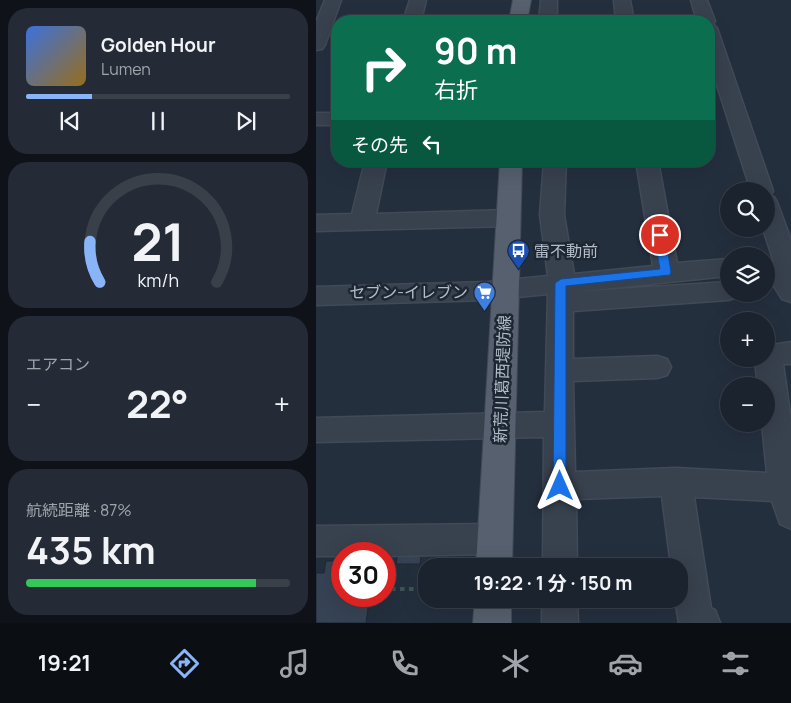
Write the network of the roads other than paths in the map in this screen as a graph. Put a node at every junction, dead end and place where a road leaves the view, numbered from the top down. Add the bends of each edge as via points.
1 (333, 0) edge
2 (418, 0) edge
3 (522, 0) edge
4 (549, 0) edge
5 (622, 0) edge
6 (699, 0) edge
7 (414, 15) edge
8 (519, 15) edge
9 (548, 15) edge
10 (624, 15) edge
11 (704, 15) edge
12 (316, 45) edge
13 (715, 48) edge
14 (715, 88) edge
15 (729, 88) junction
16 (316, 119) edge
17 (331, 119) edge
18 (375, 167) edge
19 (511, 167) edge
20 (555, 167) edge
21 (648, 167) edge
22 (759, 182) edge
23 (508, 218) junction
24 (316, 222) edge
25 (362, 222) junction
26 (773, 237) edge
27 (720, 268) edge
28 (666, 272) junction
29 (781, 276) edge
30 (506, 289) junction
31 (720, 291) edge
32 (561, 292) junction
33 (316, 296) edge
34 (791, 353) edge
35 (657, 366) dead end
36 (559, 371) junction
37 (559, 424) junction
38 (500, 425) junction
39 (316, 430) edge
40 (676, 482) junction
41 (560, 486) junction
42 (788, 496) edge
43 (316, 541) edge
44 (495, 553) edge
45 (560, 558) edge
46 (493, 608) edge
47 (560, 608) edge
48 (492, 623) edge
49 (560, 623) edge
50 (702, 623) edge

1 - 12 street
2 - 7 street
3 - 8 main road
4 - 9 street
5 - 10 street
6 - 11 street
13 - 15 street
14 - 15 street
15 - 22 street
16 - 17 street
18 - 25 street
19 - 23 main road, 新荒川葛西堤防線
20 - 32 street via 552,215 562,272
21 - 28 street
23 - 25 street
23 - 30 main road, 新荒川葛西堤防線
24 - 25 street
26 - 29 street
27 - 28 street
28 - 32 street
30 - 32 street
30 - 33 street
30 - 38 main road, 新荒川葛西堤防線
31 - 32 street
32 - 36 street
34 - 42 street via 775,354 769,361
35 - 36 street
36 - 37 street
37 - 38 street
37 - 41 street
38 - 39 street
38 - 44 main road, 新荒川葛西堤防線
40 - 41 street
40 - 42 street
40 - 50 street via 696,619
41 - 45 street
43 - 44 street
46 - 48 main road
47 - 49 street

